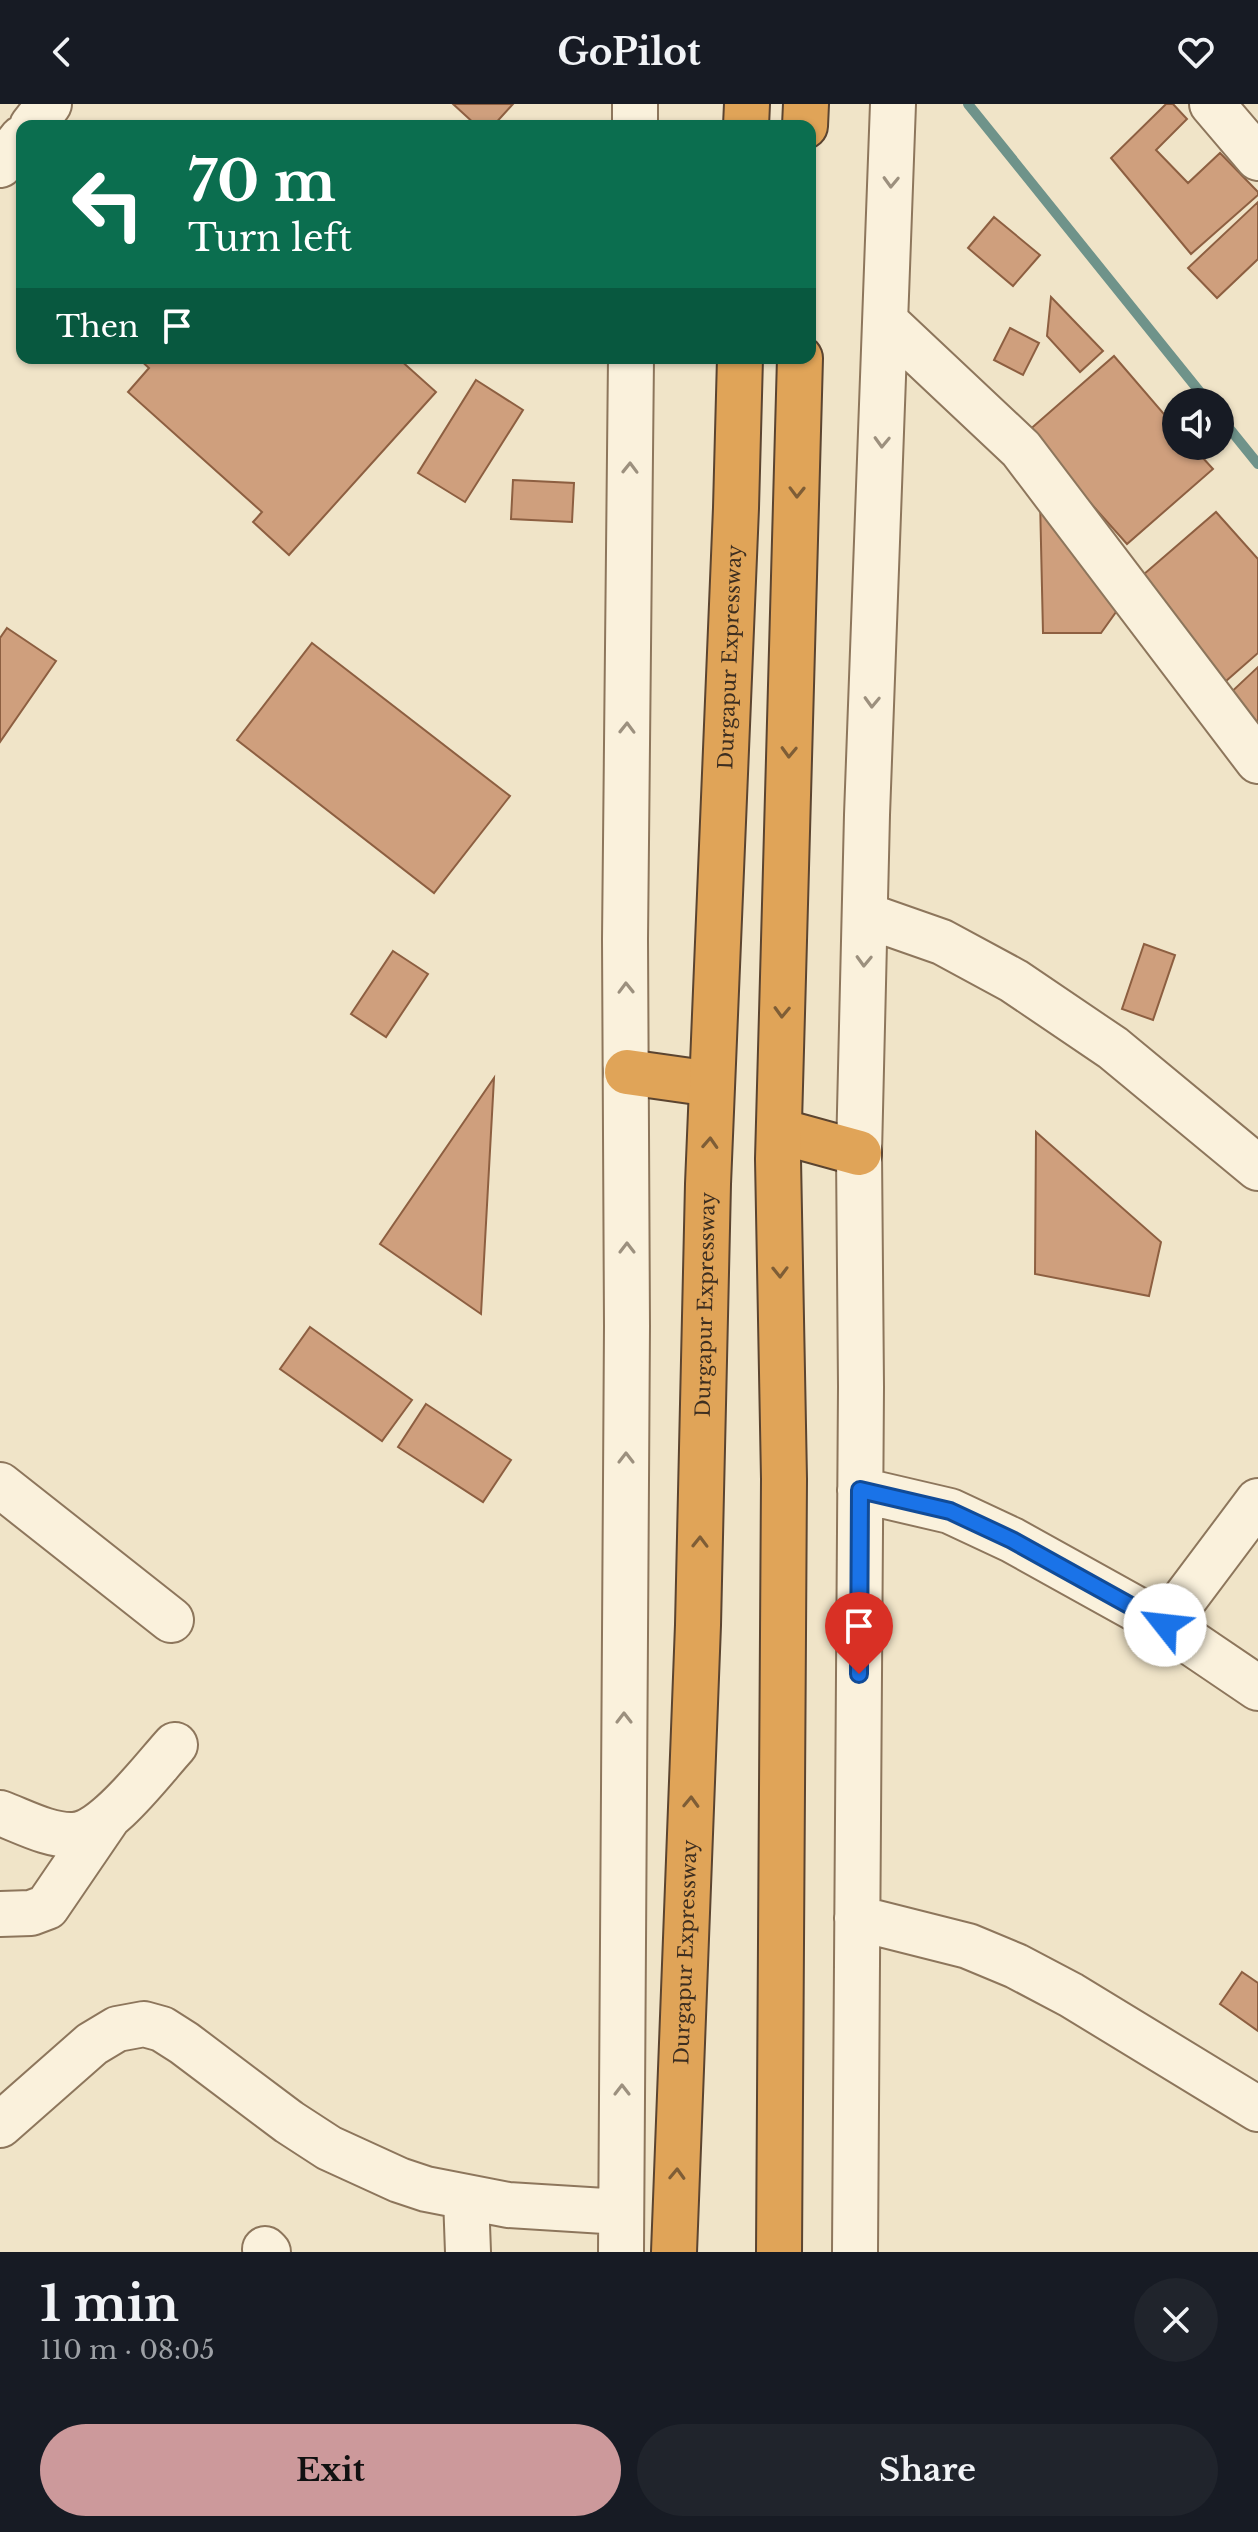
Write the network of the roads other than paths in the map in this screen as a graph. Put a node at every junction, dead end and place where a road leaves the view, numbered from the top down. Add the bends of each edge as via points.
1 (49, 104) edge
2 (893, 104) edge
3 (1212, 104) edge
4 (35, 120) edge
5 (1258, 158) edge
6 (886, 322) junction
7 (631, 364) edge
8 (740, 364) edge
9 (800, 364) edge
10 (1258, 761) edge
11 (865, 915) junction
12 (627, 1072) junction
13 (712, 1084) junction
14 (779, 1131) junction
15 (859, 1153) junction
16 (1258, 1168) edge
17 (0, 1485) edge
18 (860, 1490) junction
19 (1258, 1501) edge
20 (171, 1620) dead end
21 (1165, 1625) junction
22 (1258, 1688) edge
23 (175, 1745) dead end
24 (0, 1813) edge
25 (107, 1819) junction
26 (0, 1914) edge
27 (857, 1918) junction
28 (1258, 2109) edge
29 (0, 2125) edge
30 (466, 2197) junction
31 (621, 2232) edge
32 (468, 2252) edge
33 (674, 2252) edge
34 (779, 2252) edge
35 (855, 2252) edge

1 - 4 street
2 -> 6 street
3 - 5 street
6 - 10 street via 1021,449
6 -> 11 street
12 -> 7 street
8 - 13 highway, Durgapur Expressway
9 -> 14 highway
11 -> 15 street
11 - 16 street via 942,942 1014,981 1113,1048
12 - 13 highway
31 -> 12 street
33 -> 13 highway, Durgapur Expressway
14 - 15 highway
14 -> 34 highway via 784,1479
15 - 18 street
17 - 20 street
18 - 21 street via 950,1511
18 - 27 street
19 - 21 street
21 - 22 street
23 - 25 street
24 - 25 street via 73,1835
25 - 26 street via 47,1907
27 - 28 street via 968,1946 1016,1966
27 - 35 street
29 - 30 street via 92,2044 117,2029 144,2024 184,2043 329,2148 399,2180
30 - 31 street
30 - 32 street

